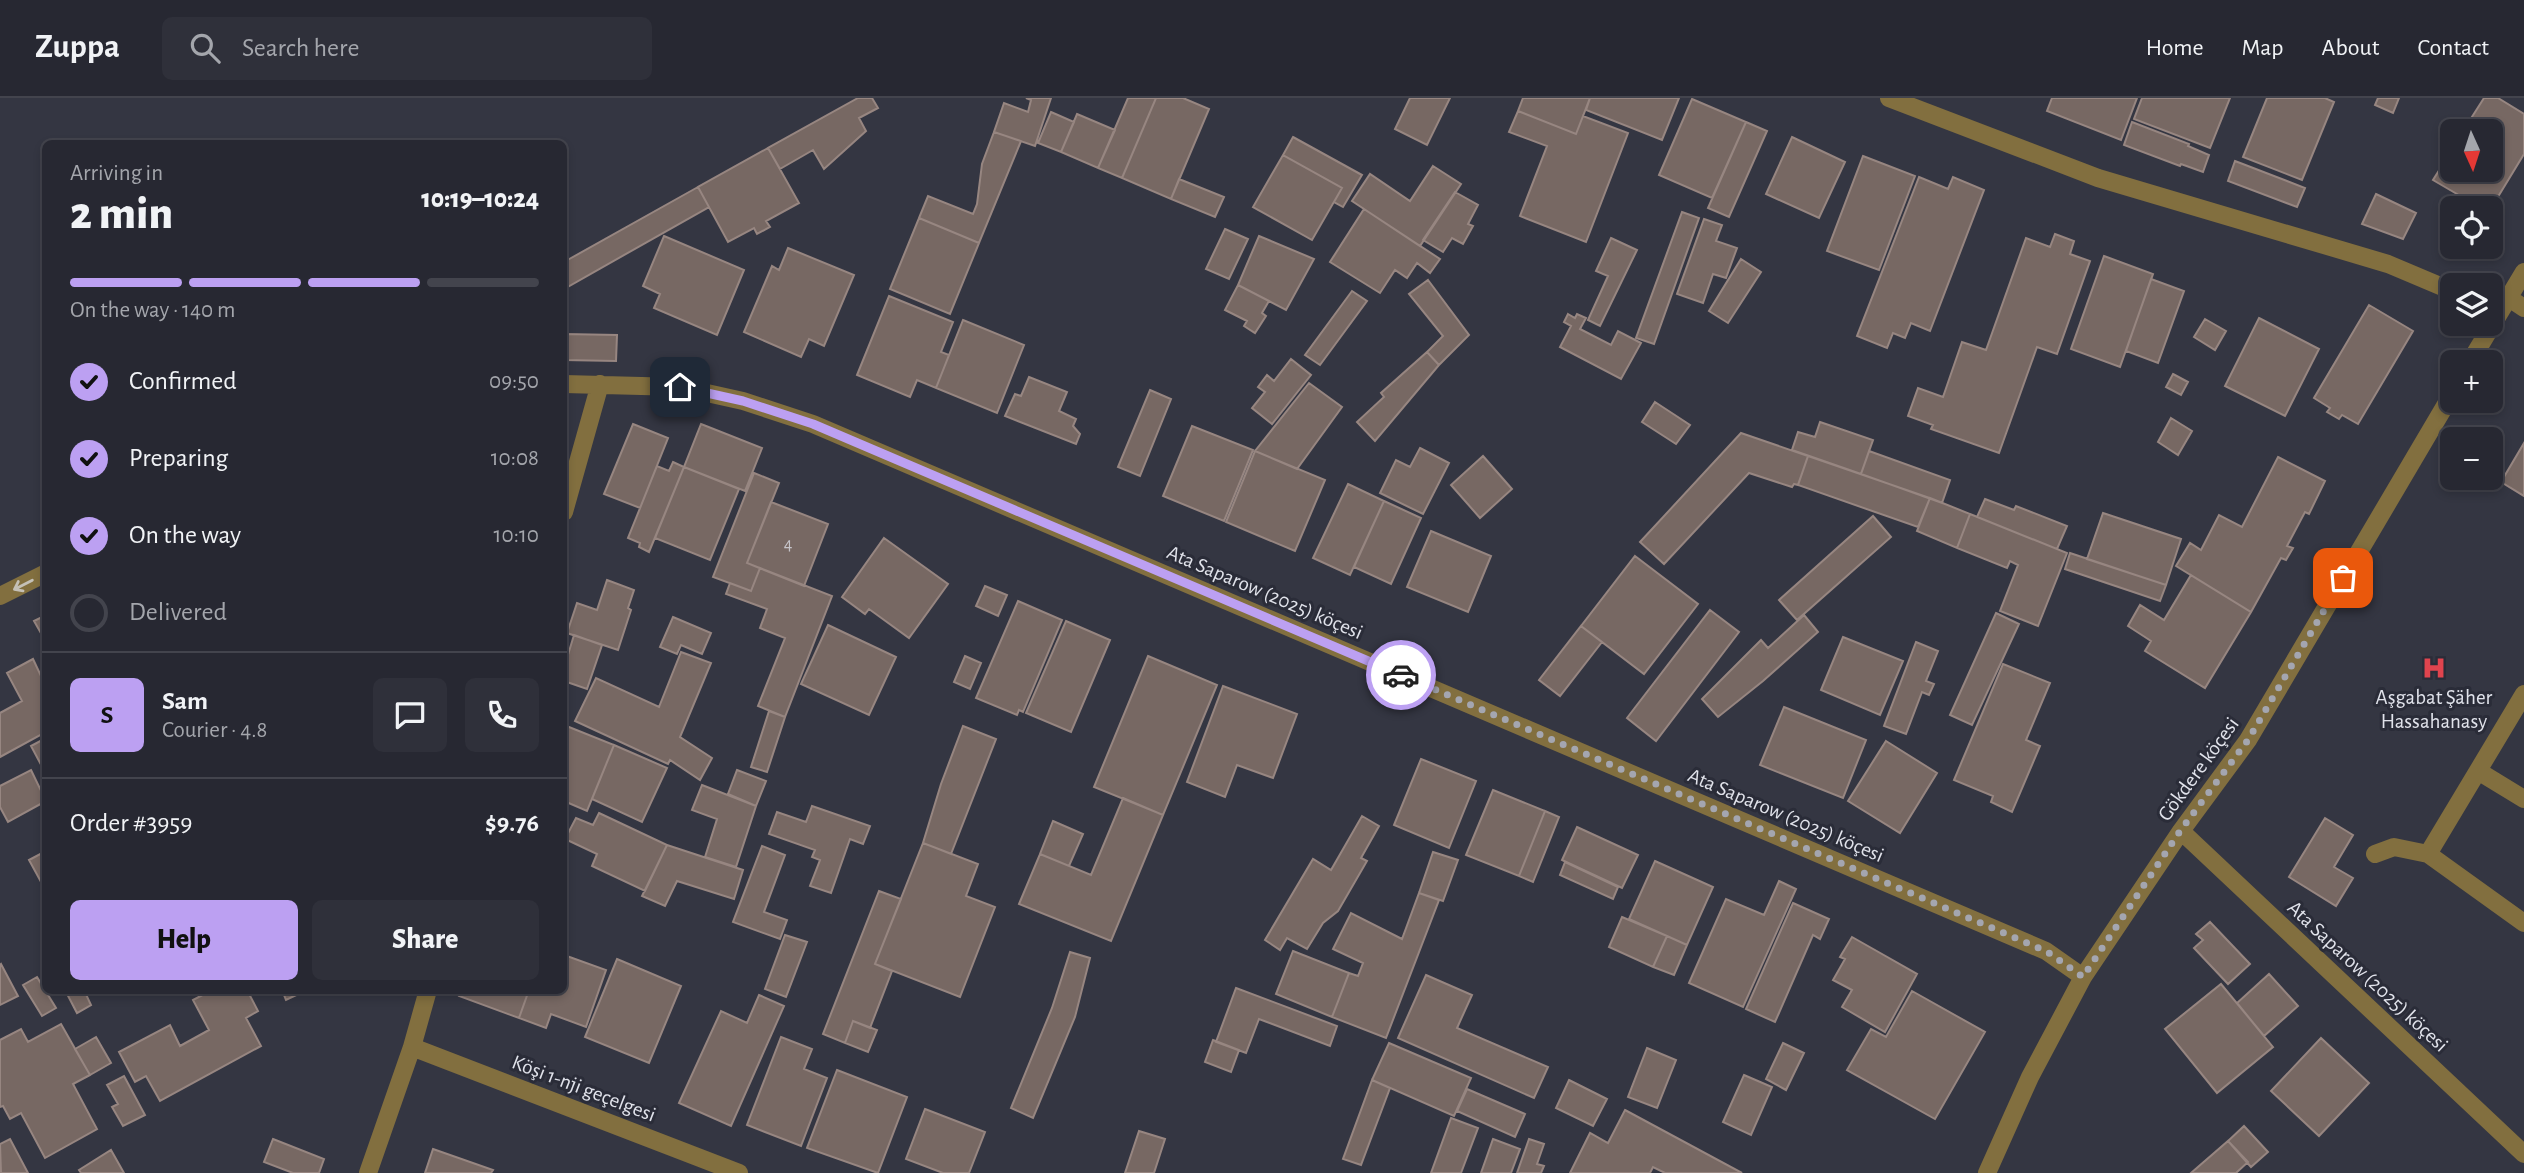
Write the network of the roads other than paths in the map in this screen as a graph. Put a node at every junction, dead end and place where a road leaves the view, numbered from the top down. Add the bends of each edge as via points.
1 (1889, 98) edge
2 (2524, 272) edge
3 (2440, 286) edge
4 (2506, 307) edge
5 (2478, 350) edge
6 (567, 384) edge
7 (600, 384) junction
8 (2441, 413) edge
9 (567, 501) edge
10 (42, 575) edge
11 (0, 596) edge
12 (2524, 694) edge
13 (2478, 771) junction
14 (2524, 799) edge
15 (2180, 831) junction
16 (2375, 854) dead end
17 (2428, 854) junction
18 (2524, 923) edge
19 (2083, 977) junction
20 (427, 994) edge
21 (412, 1047) junction
22 (2524, 1154) edge
23 (368, 1173) edge
24 (739, 1173) edge
25 (1987, 1173) edge

1 - 3 street via 2098,178 2388,264
2 - 4 street
4 - 5 street
6 - 7 street, Ata Saparow (2025) köçesi
7 - 9 street
7 - 19 street, Ata Saparow (2025) köçesi via 680,387 813,424 2046,951
8 - 15 street, Gökdere köçesi via 2248,740
10 -> 11 street
12 - 13 street
13 - 14 street
13 - 17 street
15 - 19 street, Gökdere köçesi
15 - 22 street, Ata Saparow (2025) köçesi
16 - 17 street via 2394,847
17 - 18 street
19 - 25 street, Gökdere köçesi via 2030,1077
20 - 21 street
21 - 23 street
21 - 24 street, Köşi 1-nji geçelgesi

